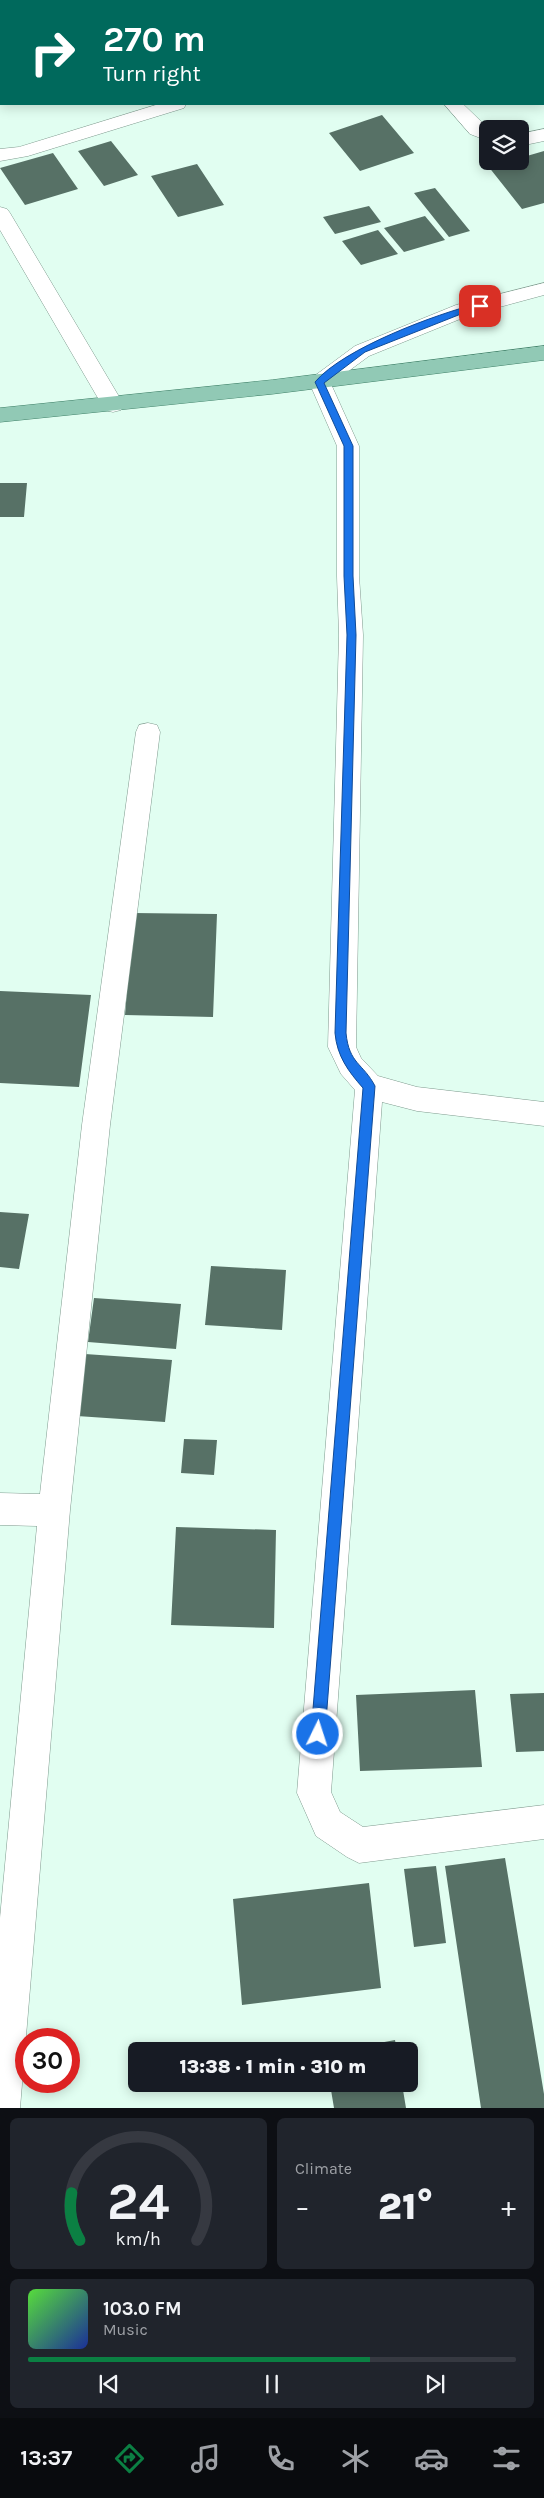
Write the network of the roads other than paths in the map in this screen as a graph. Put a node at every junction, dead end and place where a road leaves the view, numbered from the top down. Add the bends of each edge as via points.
1 (174, 105) edge
2 (454, 105) edge
3 (479, 132) edge
4 (544, 135) edge
5 (529, 138) edge
6 (0, 155) edge
7 (0, 213) edge
8 (544, 289) edge
9 (544, 353) edge
10 (320, 382) junction
11 (113, 405) junction
12 (0, 415) edge
13 (148, 732) dead end
14 (369, 1086) junction
15 (544, 1114) edge
16 (0, 1509) edge
17 (54, 1510) junction
18 (544, 1822) edge
19 (1, 2108) edge

1 - 6 street via 21,152
2 - 3 street
4 - 5 street
7 - 11 street
8 - 10 street via 463,310 362,350
9 - 10 main road
10 - 11 main road
10 - 14 street via 348,446 350,473 348,576 352,635 341,1033 342,1047 350,1066
11 - 12 main road
13 - 17 street via 96,1125
14 - 15 street via 417,1100
14 - 18 street via 314,1793 328,1824 359,1845
16 - 17 street
17 - 19 street

